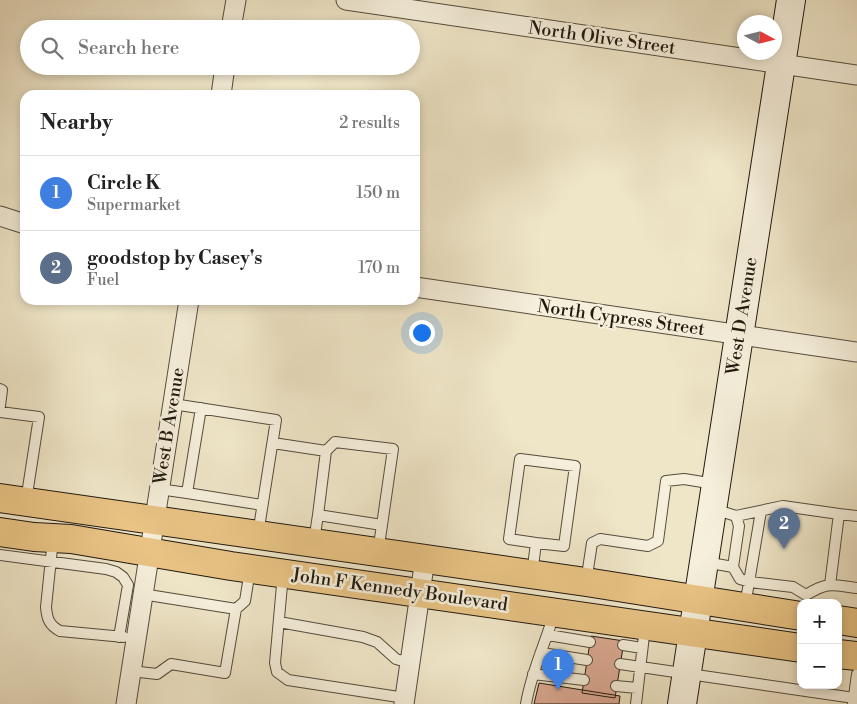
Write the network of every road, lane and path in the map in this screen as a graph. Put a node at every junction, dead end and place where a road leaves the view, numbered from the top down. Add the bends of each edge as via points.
1 (236, 0) edge
2 (346, 0) edge
3 (791, 0) edge
4 (233, 20) edge
5 (781, 64) junction
6 (224, 75) edge
7 (857, 75) edge
8 (222, 90) edge
9 (0, 216) edge
10 (20, 222) edge
11 (420, 288) edge
12 (188, 305) edge
13 (739, 335) junction
14 (857, 352) edge
15 (0, 389) edge
16 (172, 404) junction
17 (0, 406) edge
18 (200, 408) junction
19 (0, 412) edge
20 (273, 443) junction
21 (326, 451) junction
22 (159, 489) junction
23 (187, 493) junction
24 (13, 500) edge
25 (721, 503) junction
26 (262, 506) junction
27 (761, 511) junction
28 (839, 514) junction
29 (318, 515) junction
30 (857, 516) edge
31 (154, 520) junction
32 (382, 525) junction
33 (0, 532) edge
34 (258, 535) junction
35 (314, 543) junction
36 (536, 543) junction
37 (51, 550) junction
38 (149, 552) junction
39 (378, 552) junction
40 (0, 555) edge
41 (425, 559) junction
42 (704, 562) junction
43 (250, 568) junction
44 (733, 568) junction
45 (283, 573) junction
46 (532, 574) junction
47 (586, 582) junction
48 (830, 585) junction
49 (857, 588) edge
50 (421, 593) junction
51 (142, 594) junction
52 (747, 595) junction
53 (809, 599) edge
54 (698, 600) junction
55 (797, 603) edge
56 (236, 609) junction
57 (842, 621) edge
58 (279, 622) junction
59 (857, 623) edge
60 (551, 624) junction
61 (693, 633) junction
62 (644, 637) junction
63 (127, 638) junction
64 (590, 642) dead end
65 (623, 646) dead end
66 (797, 647) edge
67 (542, 653) junction
68 (842, 654) edge
69 (857, 656) edge
70 (587, 660) dead end
71 (410, 663) junction
72 (620, 664) dead end
73 (640, 667) junction
74 (131, 671) junction
75 (686, 673) junction
76 (533, 674) junction
77 (857, 674) edge
78 (584, 680) dead end
79 (616, 686) dead end
80 (637, 688) junction
81 (404, 701) edge
82 (853, 701) edge
83 (126, 704) edge
84 (526, 704) edge
85 (636, 704) edge
86 (682, 704) edge

1 - 4 street
2 - 5 street, North Olive Street
3 - 5 street, West D Avenue
5 - 7 street, North Olive Street
5 - 13 street, West D Avenue
6 - 8 street
9 - 10 street
11 - 13 street, North Cypress Street
12 - 16 street, West B Avenue
13 - 14 street, North Cypress Street
13 - 25 street, West D Avenue
15 - 17 lane
16 - 18 lane
16 - 22 street, West B Avenue
18 - 20 lane via 276,420
18 - 23 lane
19 - 24 lane via 39,417
20 - 21 lane
20 - 26 lane
21 - 29 lane
21 - 32 lane via 335,442 394,449
22 - 23 lane
22 - 31 street, West B Avenue
23 - 26 lane
24 - 31 main road, John F Kennedy Boulevard
25 - 27 lane
25 - 42 street, West D Avenue
25 - 44 lane via 739,526
25 - 47 lane via 684,479 666,480 658,541 648,546 600,539 592,543
26 - 34 lane
27 - 28 lane via 783,506
27 - 52 lane
28 - 30 lane
28 - 48 lane
29 - 32 lane
29 - 35 lane
31 - 34 main road, John F Kennedy Boulevard
31 - 38 street, West B Avenue
32 - 39 lane
33 - 37 main road, John F Kennedy Boulevard
34 - 35 main road, John F Kennedy Boulevard
35 - 39 main road, John F Kennedy Boulevard
36 - 36 lane via 564,546 575,466 520,459 509,539
36 - 46 lane
37 - 38 main road, John F Kennedy Boulevard via 71,538
37 - 40 lane
37 - 63 lane via 123,576 128,585
37 - 63 lane via 46,607 52,627 60,631
38 - 43 main road, John F Kennedy Boulevard
38 - 51 street, West B Avenue
39 - 41 main road, John F Kennedy Boulevard
41 - 46 main road, John F Kennedy Boulevard
41 - 50 street
42 - 44 lane
42 - 54 street, West D Avenue
43 - 45 main road, John F Kennedy Boulevard
43 - 56 lane via 245,601
44 - 52 lane
45 - 50 main road, John F Kennedy Boulevard
45 - 58 lane
46 - 47 main road, John F Kennedy Boulevard
47 - 54 main road, John F Kennedy Boulevard
48 - 49 lane
48 - 53 lane via 821,586
50 - 60 main road, John F Kennedy Boulevard
50 - 71 street
51 - 56 lane
51 - 63 street, West B Avenue
52 - 54 main road, John F Kennedy Boulevard
52 - 55 main road, John F Kennedy Boulevard
54 - 61 street, West D Avenue
56 - 74 lane via 225,673 171,664 157,674
57 - 59 main road
58 - 71 lane via 363,637 376,642 396,659
58 - 81 lane via 275,663 277,672 288,680
60 - 62 main road, John F Kennedy Boulevard
60 - 64 lane
60 - 67 lane
61 - 62 main road, John F Kennedy Boulevard
61 - 66 main road, John F Kennedy Boulevard
61 - 75 street, West D Avenue
62 - 65 lane
62 - 73 lane
63 - 74 street, West B Avenue
67 - 70 lane
67 - 76 lane
68 - 69 main road
71 - 81 street
72 - 73 lane
73 - 75 lane
73 - 80 lane
74 - 83 street, West B Avenue
75 - 82 lane
75 - 86 street, West D Avenue
76 - 78 lane
76 - 84 lane
77 - 82 lane
79 - 80 lane
80 - 85 lane

